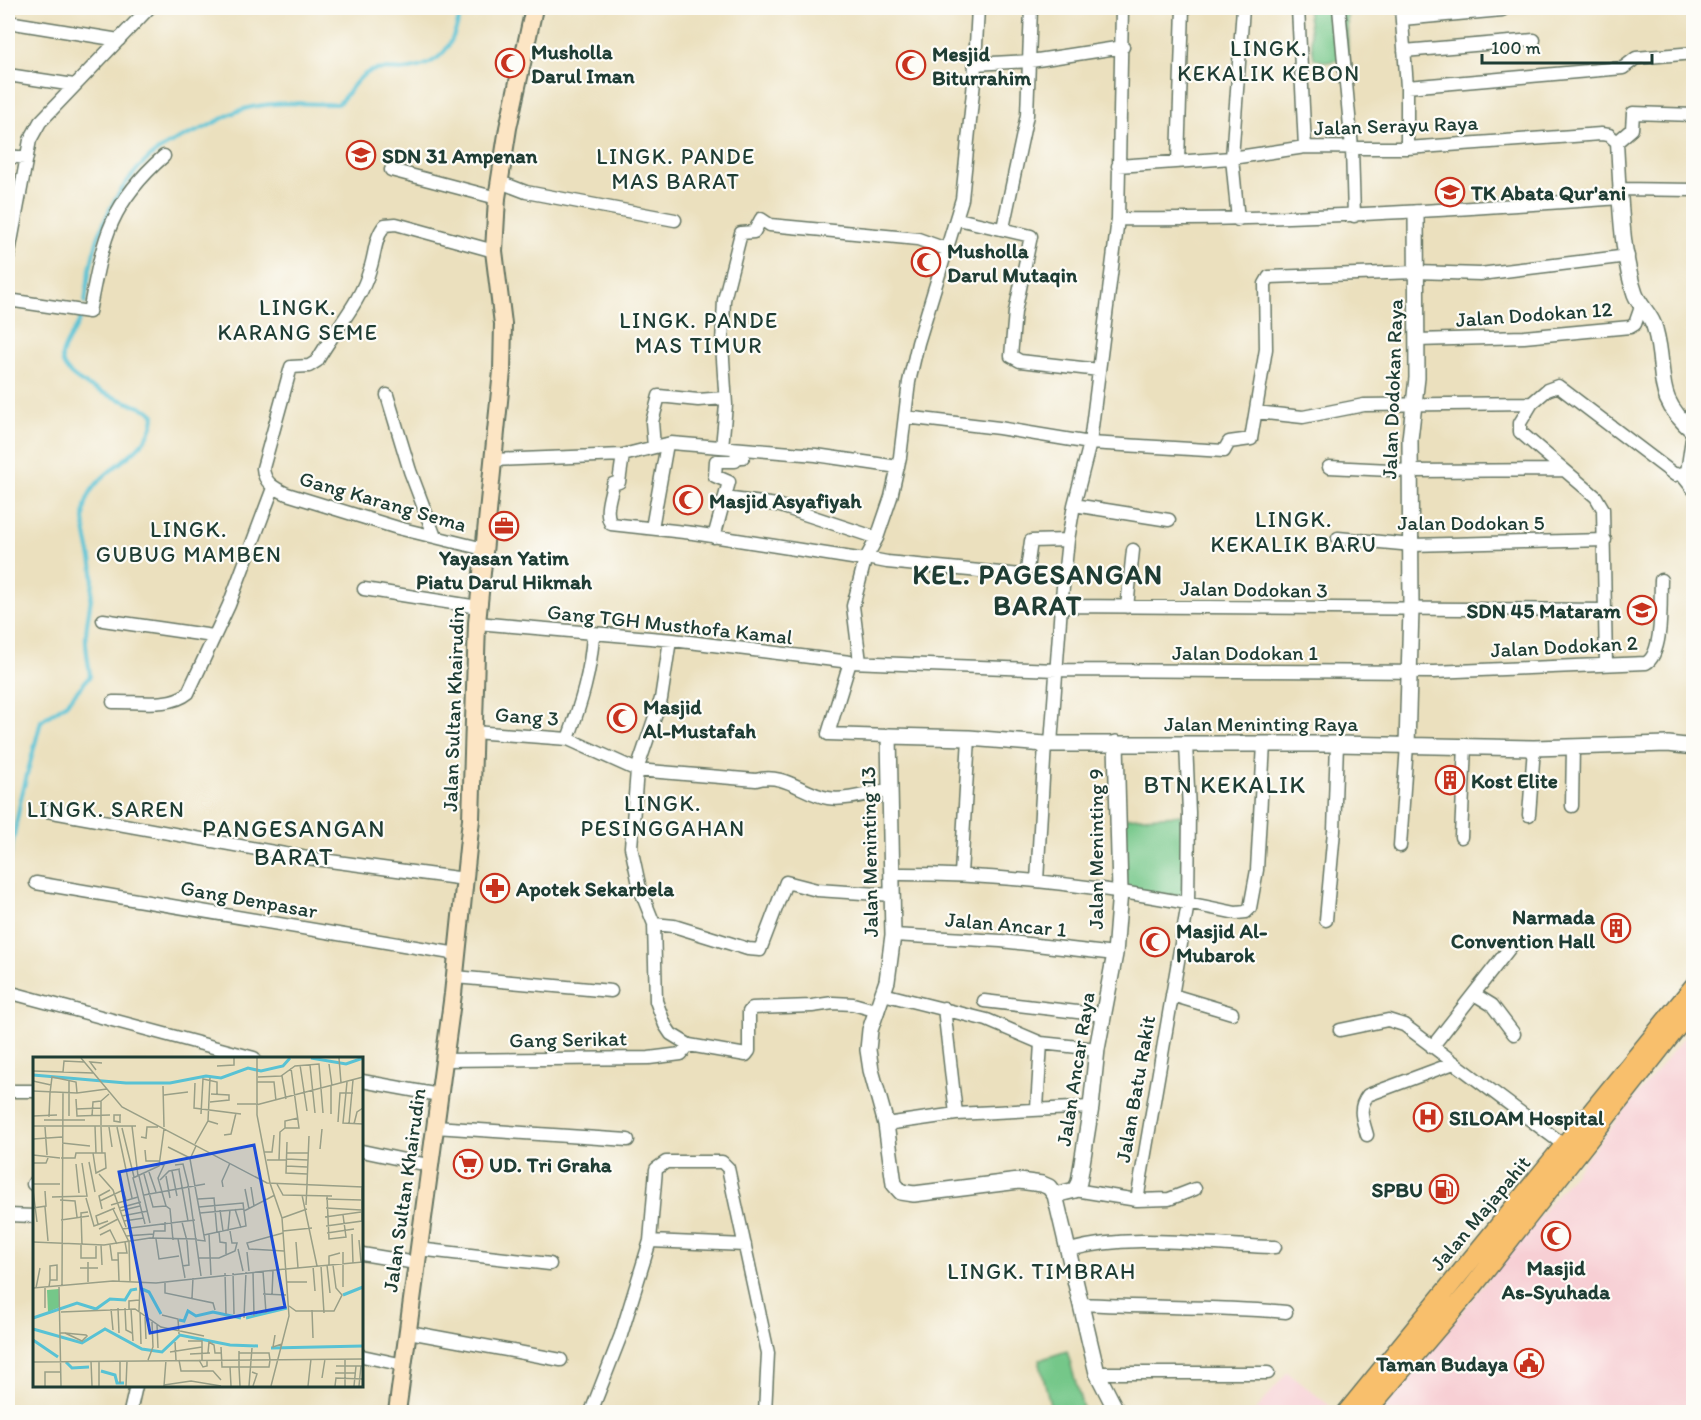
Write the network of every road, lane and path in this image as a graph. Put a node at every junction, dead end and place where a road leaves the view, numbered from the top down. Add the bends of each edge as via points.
1 (149, 8) edge
2 (534, 8) edge
3 (978, 8) edge
4 (1031, 8) edge
5 (1122, 8) edge
6 (1183, 8) edge
7 (1243, 8) edge
8 (1298, 8) edge
9 (1339, 8) edge
10 (1505, 8) edge
11 (1454, 11) edge
12 (1402, 13) edge
13 (8, 22) edge
14 (119, 40) junction
15 (1534, 40) dead end
16 (1123, 47) junction
17 (1404, 51) junction
18 (1694, 53) edge
19 (1030, 61) junction
20 (974, 64) junction
21 (8, 75) edge
22 (74, 85) junction
23 (1407, 87) junction
24 (1694, 115) edge
25 (1617, 142) junction
26 (1305, 147) junction
27 (1352, 148) junction
28 (1407, 148) junction
29 (8, 156) edge
30 (164, 156) dead end
31 (27, 158) junction
32 (1232, 158) junction
33 (1178, 161) junction
34 (1118, 166) junction
35 (392, 170) dead end
36 (499, 190) junction
37 (1694, 190) edge
38 (1620, 194) junction
39 (1416, 213) junction
40 (1354, 216) junction
41 (958, 219) junction
42 (1118, 219) junction
43 (675, 220) dead end
44 (1238, 220) junction
45 (1003, 228) junction
46 (11, 232) edge
47 (946, 249) junction
48 (494, 251) junction
49 (1628, 256) junction
50 (8, 258) edge
51 (1416, 272) junction
52 (8, 300) edge
53 (1641, 307) junction
54 (1417, 340) junction
55 (1099, 370) junction
56 (387, 395) dead end
57 (725, 398) junction
58 (1532, 403) junction
59 (1416, 404) junction
60 (1256, 412) junction
61 (905, 417) junction
62 (1694, 432) edge
63 (1090, 443) junction
64 (669, 444) junction
65 (654, 447) junction
66 (722, 447) junction
67 (742, 449) junction
68 (623, 455) junction
69 (492, 459) junction
70 (1329, 466) dead end
71 (898, 467) junction
72 (1563, 470) junction
73 (1410, 471) junction
74 (1678, 475) junction
75 (273, 488) junction
76 (1694, 490) edge
77 (725, 498) junction
78 (1074, 505) junction
79 (1169, 520) dead end
80 (652, 528) junction
81 (435, 537) junction
82 (714, 537) junction
83 (877, 538) junction
84 (1338, 538) dead end
85 (1068, 540) junction
86 (1605, 540) junction
87 (1412, 544) junction
88 (484, 549) junction
89 (1133, 550) dead end
90 (865, 559) junction
91 (1661, 580) dead end
92 (364, 589) dead end
93 (1061, 606) junction
94 (1127, 607) junction
95 (1411, 610) junction
96 (1603, 610) junction
97 (478, 615) junction
98 (103, 620) dead end
99 (593, 634) junction
100 (213, 636) junction
101 (670, 640) junction
102 (855, 662) junction
103 (1606, 664) junction
104 (1057, 670) junction
105 (1409, 672) junction
106 (1434, 672) joint
107 (113, 702) dead end
108 (473, 732) junction
109 (889, 736) junction
110 (969, 738) junction
111 (568, 739) junction
112 (1116, 743) junction
113 (1186, 743) junction
114 (1048, 744) junction
115 (1264, 744) junction
116 (1337, 744) junction
117 (1407, 745) junction
118 (1465, 745) junction
119 (1573, 746) junction
120 (1694, 747) edge
121 (1534, 748) junction
122 (637, 770) junction
123 (889, 790) junction
124 (1572, 806) dead end
125 (47, 811) dead end
126 (1529, 815) dead end
127 (1461, 837) dead end
128 (1400, 846) dead end
129 (892, 874) junction
130 (961, 874) junction
131 (465, 879) junction
132 (1037, 881) junction
133 (36, 883) dead end
134 (1120, 891) junction
135 (893, 895) junction
136 (1188, 903) junction
137 (1326, 920) dead end
138 (654, 924) junction
139 (893, 935) junction
140 (1512, 945) dead end
141 (457, 954) junction
142 (1115, 954) junction
143 (455, 977) junction
144 (1694, 986) edge
145 (611, 991) dead end
146 (8, 992) edge
147 (1474, 993) junction
148 (883, 994) junction
149 (1172, 995) junction
150 (984, 1001) dead end
151 (1694, 1006) edge
152 (944, 1008) junction
153 (878, 1011) junction
154 (1232, 1013) dead end
155 (1103, 1015) junction
156 (1340, 1030) dead end
157 (1514, 1034) dead end
158 (1041, 1043) junction
159 (688, 1045) junction
160 (1432, 1047) junction
161 (1097, 1049) junction
162 (247, 1057) edge
163 (444, 1060) junction
164 (1454, 1063) junction
165 (363, 1081) edge
166 (1618, 1089) junction
167 (8, 1091) edge
168 (33, 1091) edge
169 (440, 1095) junction
170 (1091, 1107) junction
171 (1036, 1108) junction
172 (956, 1114) junction
173 (1598, 1114) junction
174 (886, 1124) junction
175 (435, 1127) junction
176 (1367, 1136) dead end
177 (628, 1140) dead end
178 (1564, 1145) junction
179 (363, 1151) edge
180 (428, 1165) junction
181 (1195, 1189) dead end
182 (1075, 1190) junction
183 (1055, 1195) junction
184 (1137, 1200) junction
185 (8, 1215) edge
186 (33, 1216) edge
187 (650, 1241) junction
188 (745, 1245) junction
189 (1275, 1247) dead end
190 (1069, 1250) junction
191 (363, 1254) edge
192 (417, 1256) junction
193 (550, 1264) dead end
194 (1082, 1304) junction
195 (1286, 1312) dead end
196 (409, 1332) junction
197 (363, 1356) edge
198 (561, 1359) dead end
199 (404, 1365) junction
200 (1097, 1372) junction
201 (1268, 1373) dead end
202 (136, 1387) edge
203 (130, 1413) edge
204 (397, 1413) edge
205 (591, 1413) edge
206 (765, 1413) edge
207 (1117, 1413) edge
208 (1347, 1413) edge
209 (1366, 1413) edge

1 - 14 street
2 - 36 main road, Jalan Sultan Khairudin
3 - 20 street
4 - 19 street
5 - 16 street
6 - 33 street
7 - 32 street
8 - 26 street
9 - 27 street
10 - 11 street
11 - 12 street
12 - 17 street
13 - 14 street
14 - 22 street
15 - 17 street
16 - 19 street
16 - 34 street
17 - 23 street
18 - 23 street via 1636,58 1623,68
19 - 20 street
19 - 45 street via 1027,115
20 - 41 street via 965,184
21 - 22 street
22 - 31 street via 40,122 30,140
23 - 28 street
24 - 25 street via 1633,113 1632,129
25 - 28 street, Jalan Serayu Raya via 1609,135 1590,133
25 - 38 street
26 - 27 street, Jalan Serayu Raya
26 - 32 street, Jalan Serayu Raya
27 - 28 street, Jalan Serayu Raya
27 - 40 street
29 - 31 street
30 - 52 street via 134,187 111,224 96,265 89,312
31 - 46 street
32 - 33 street, Jalan Serayu Raya
32 - 44 street
33 - 34 street, Jalan Serayu Raya
34 - 42 street
35 - 36 street
36 - 43 street
36 - 48 main road, Jalan Sultan Khairudin
37 - 38 street
38 - 39 street
38 - 49 street
39 - 40 street
39 - 51 street, Jalan Dodokan Raya
40 - 44 street
41 - 45 street
41 - 47 street
42 - 44 street
42 - 55 street
45 - 55 street via 1029,234 1031,239 1015,312 1011,356 1020,361
46 - 50 street
47 - 57 street via 918,238 770,225 761,219 754,232 741,233 724,300
47 - 61 street via 918,343
48 - 69 main road, Jalan Sultan Khairudin via 503,348
48 - 75 street via 396,224 382,228 355,304 316,361 291,368 263,468 265,479
49 - 51 street via 1480,274
49 - 53 street
51 - 54 street, Jalan Dodokan Raya
51 - 60 street via 1273,276 1266,281 1266,349
53 - 54 street, Jalan Dodokan 12 via 1630,327 1524,337
53 - 62 street via 1656,331 1666,402
54 - 59 street, Jalan Dodokan Raya
55 - 63 street
56 - 81 street
57 - 65 street via 659,396 652,422
57 - 66 street
58 - 59 street
58 - 72 street via 1520,423 1520,432
58 - 74 street via 1554,387 1568,391 1630,443
59 - 60 street via 1364,405 1303,417
59 - 73 street, Jalan Dodokan Raya
60 - 63 street via 1251,440 1229,442 1224,451
61 - 63 street
61 - 71 street
62 - 74 street via 1690,464 1687,472
63 - 78 street
64 - 65 street
64 - 66 street
64 - 80 street
65 - 68 street
66 - 67 street
67 - 71 street
67 - 77 street via 743,457 716,461 715,476 729,482
68 - 69 street
68 - 80 street via 619,482 613,484 608,519 612,525
69 - 88 main road, Jalan Sultan Khairudin
70 - 73 street
71 - 83 street
72 - 73 street
72 - 86 street via 1600,504
73 - 87 street, Jalan Dodokan Raya
74 - 76 street
75 - 81 street, Gang Karang Sema
75 - 100 street via 229,605
77 - 82 street
77 - 83 street via 777,505
78 - 79 street
78 - 85 street
80 - 82 street
81 - 88 street, Gang Karang Sema
82 - 90 street
83 - 90 street
84 - 87 street, Jalan Dodokan 5
85 - 90 street via 1031,541 1027,570 1021,575
85 - 93 street
86 - 87 street, Jalan Dodokan 5
86 - 96 street
87 - 95 street, Jalan Dodokan Raya
88 - 97 main road, Jalan Sultan Khairudin
89 - 94 street
90 - 102 street via 853,606
91 - 103 street, Jalan Dodokan 2 via 1658,644 1652,660
92 - 97 street, Gang TGH Musthofa Kamal
93 - 94 street, Jalan Dodokan 3
93 - 104 street
94 - 95 street, Jalan Dodokan 3
95 - 96 street, Jalan Dodokan 3
95 - 105 street, Jalan Dodokan Raya
96 - 103 street
97 - 99 street, Gang TGH Musthofa Kamal
97 - 108 main road, Jalan Sultan Khairudin
98 - 100 street
99 - 101 street, Gang TGH Musthofa Kamal
99 - 111 street via 585,694
100 - 107 street via 188,693 180,699
101 - 102 street, Gang TGH Musthofa Kamal
101 - 122 street via 662,699
102 - 104 street, Gang TGH Musthofa Kamal
102 - 109 street, Jalan Meninting Raya via 828,734
103 - 106 street, Jalan Dodokan 2
104 - 105 street, Jalan Dodokan 1
104 - 114 street
105 - 106 street, Jalan Dodokan 1
105 - 117 street, Jalan Dodokan Raya
108 - 111 street, Gang 3
108 - 131 main road, Jalan Sultan Khairudin
109 - 110 street, Jalan Meninting Raya
109 - 123 street, Jalan Meninting 13
110 - 114 street, Jalan Meninting Raya
110 - 130 street
111 - 122 street, Gang 3
112 - 113 street, Jalan Meninting Raya
112 - 114 street, Jalan Meninting Raya
112 - 134 street, Jalan Meninting 9
113 - 115 street, Jalan Meninting Raya
113 - 136 street, Jalan Batu Rakit
114 - 132 street
115 - 116 street, Jalan Meninting Raya
115 - 136 street via 1257,870 1250,908 1236,913
116 - 117 street, Jalan Meninting Raya
116 - 137 street
117 - 118 street, Jalan Meninting Raya
117 - 128 street
118 - 121 street, Jalan Meninting Raya
118 - 127 street
119 - 120 street, Jalan Meninting Raya
119 - 121 street, Jalan Meninting Raya
119 - 124 street
121 - 126 street
122 - 123 street, Gang 3 via 765,778 791,782 832,799
122 - 138 street via 631,847 640,889
123 - 129 street, Jalan Meninting 13
125 - 131 street via 307,858
129 - 130 street
129 - 135 street, Jalan Meninting 13
130 - 132 street
131 - 141 main road, Jalan Sultan Khairudin
132 - 134 street
133 - 141 street, Gang Denpasar
134 - 136 street
134 - 142 street, Jalan Meninting 9
135 - 138 street via 817,890 786,882 760,950
135 - 139 street, Jalan Meninting 13
136 - 149 street, Jalan Batu Rakit
138 - 159 street via 656,1001 665,1026
139 - 142 street, Jalan Ancar 1 via 1001,940
139 - 148 street, Jalan Meninting 13
140 - 147 street
141 - 143 main road, Jalan Sultan Khairudin
142 - 155 street, Jalan Ancar Raya
143 - 145 street
143 - 163 main road, Jalan Sultan Khairudin
144 - 166 main road, Jalan Majapahit
146 - 162 street
147 - 157 street via 1492,1005
147 - 160 street
148 - 152 street
148 - 153 street, Jalan Meninting 13
149 - 154 street
149 - 184 street, Jalan Batu Rakit
150 - 155 street
151 - 166 main road, Jalan Majapahit
152 - 158 street via 987,1020
152 - 172 street
153 - 159 street via 833,1003 752,1008 748,1012 746,1055
153 - 174 street, Jalan Meninting 13 via 870,1030 868,1050
155 - 161 street, Jalan Ancar Raya
156 - 160 street via 1388,1020 1404,1025
158 - 161 street
158 - 171 street
159 - 163 street, Gang Serikat via 681,1054 649,1058
160 - 164 street
161 - 170 street, Jalan Ancar Raya
163 - 169 main road, Jalan Sultan Khairudin
164 - 176 street via 1368,1095 1361,1106
164 - 178 street
165 - 169 street
166 - 173 main road, Jalan Majapahit
167 - 168 street
169 - 175 main road, Jalan Sultan Khairudin
170 - 171 street
170 - 182 street, Jalan Ancar Raya
171 - 172 street
172 - 174 street
173 - 178 main road, Jalan Majapahit
173 - 209 main road, Jalan Majapahit via 1471,1289
174 - 183 street, Jalan Meninting 13 via 896,1188 914,1194 1019,1181 1042,1184
175 - 177 street
175 - 180 main road, Jalan Sultan Khairudin
178 - 208 main road, Jalan Majapahit
179 - 180 street
180 - 192 main road, Jalan Sultan Khairudin
181 - 184 street via 1169,1199
182 - 183 street
182 - 184 street
183 - 190 street
185 - 186 street
187 - 188 street
187 - 188 street via 656,1169 666,1162 722,1162 728,1168
187 - 205 street via 621,1335
188 - 206 street via 768,1353
189 - 190 street via 1105,1242
190 - 194 street
191 - 192 street
192 - 193 street
192 - 196 main road, Jalan Sultan Khairudin
194 - 195 street via 1236,1307
194 - 200 street
196 - 198 street
196 - 199 main road, Jalan Sultan Khairudin
197 - 199 street
199 - 204 main road, Jalan Sultan Khairudin
200 - 201 street
200 - 207 street
202 - 203 street

